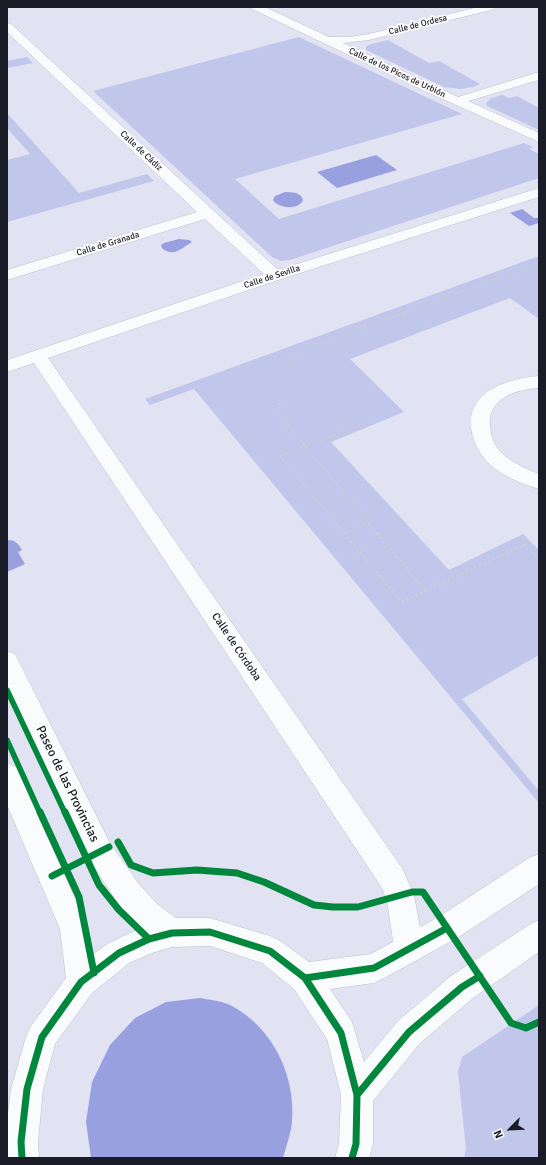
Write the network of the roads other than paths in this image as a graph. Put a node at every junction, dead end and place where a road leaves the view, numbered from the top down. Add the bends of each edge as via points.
1 (256, 7) edge
2 (491, 7) edge
3 (477, 8) edge
4 (9, 29) edge
5 (369, 37) junction
6 (325, 39) junction
7 (358, 54) junction
8 (539, 76) edge
9 (458, 101) junction
10 (539, 138) edge
11 (539, 192) edge
12 (208, 213) junction
13 (7, 275) edge
14 (275, 276) junction
15 (38, 356) junction
16 (7, 366) edge
17 (539, 382) edge
18 (539, 482) edge
19 (7, 661) edge
20 (7, 774) edge
21 (539, 868) edge
22 (172, 933) junction
23 (539, 935) edge
24 (409, 949) junction
25 (305, 978) junction
26 (81, 982) junction
27 (357, 1095) junction
28 (16, 1152) edge
29 (352, 1158) edge

1 - 6 street, Calle de los Picos de Urbión
2 - 3 street, Calle de Ordesa
3 - 5 street, Calle de Ordesa
4 - 12 street, Calle de Cádiz
5 - 6 street, Calle de Ordesa via 350,40
5 - 7 street via 360,44
6 - 7 street, Calle de los Picos de Urbión
7 - 9 street, Calle de los Picos de Urbión
8 - 9 street
9 - 10 street, Calle de los Picos de Urbión
11 - 14 street, Calle de Sevilla
12 - 13 street, Calle de Granada
12 - 14 street, Calle de Cádiz
14 - 15 street, Calle de Sevilla
15 - 16 street, Calle de Sevilla
15 - 24 street, Calle de Córdoba via 392,878 400,895
17 - 18 street via 514,386 495,395 483,407 479,424 482,441 495,458 516,472
19 - 22 street, Paseo de las Provincias via 100,852 128,893 147,914
20 - 26 street via 74,928
21 - 24 street via 447,928
22 - 25 street via 210,932 270,951
22 - 26 street via 149,939 119,953
23 - 27 street via 462,987 410,1032
24 - 25 street via 374,968
25 - 27 street via 341,1033
26 - 28 street via 42,1037 26,1089
27 - 29 street via 356,1144

